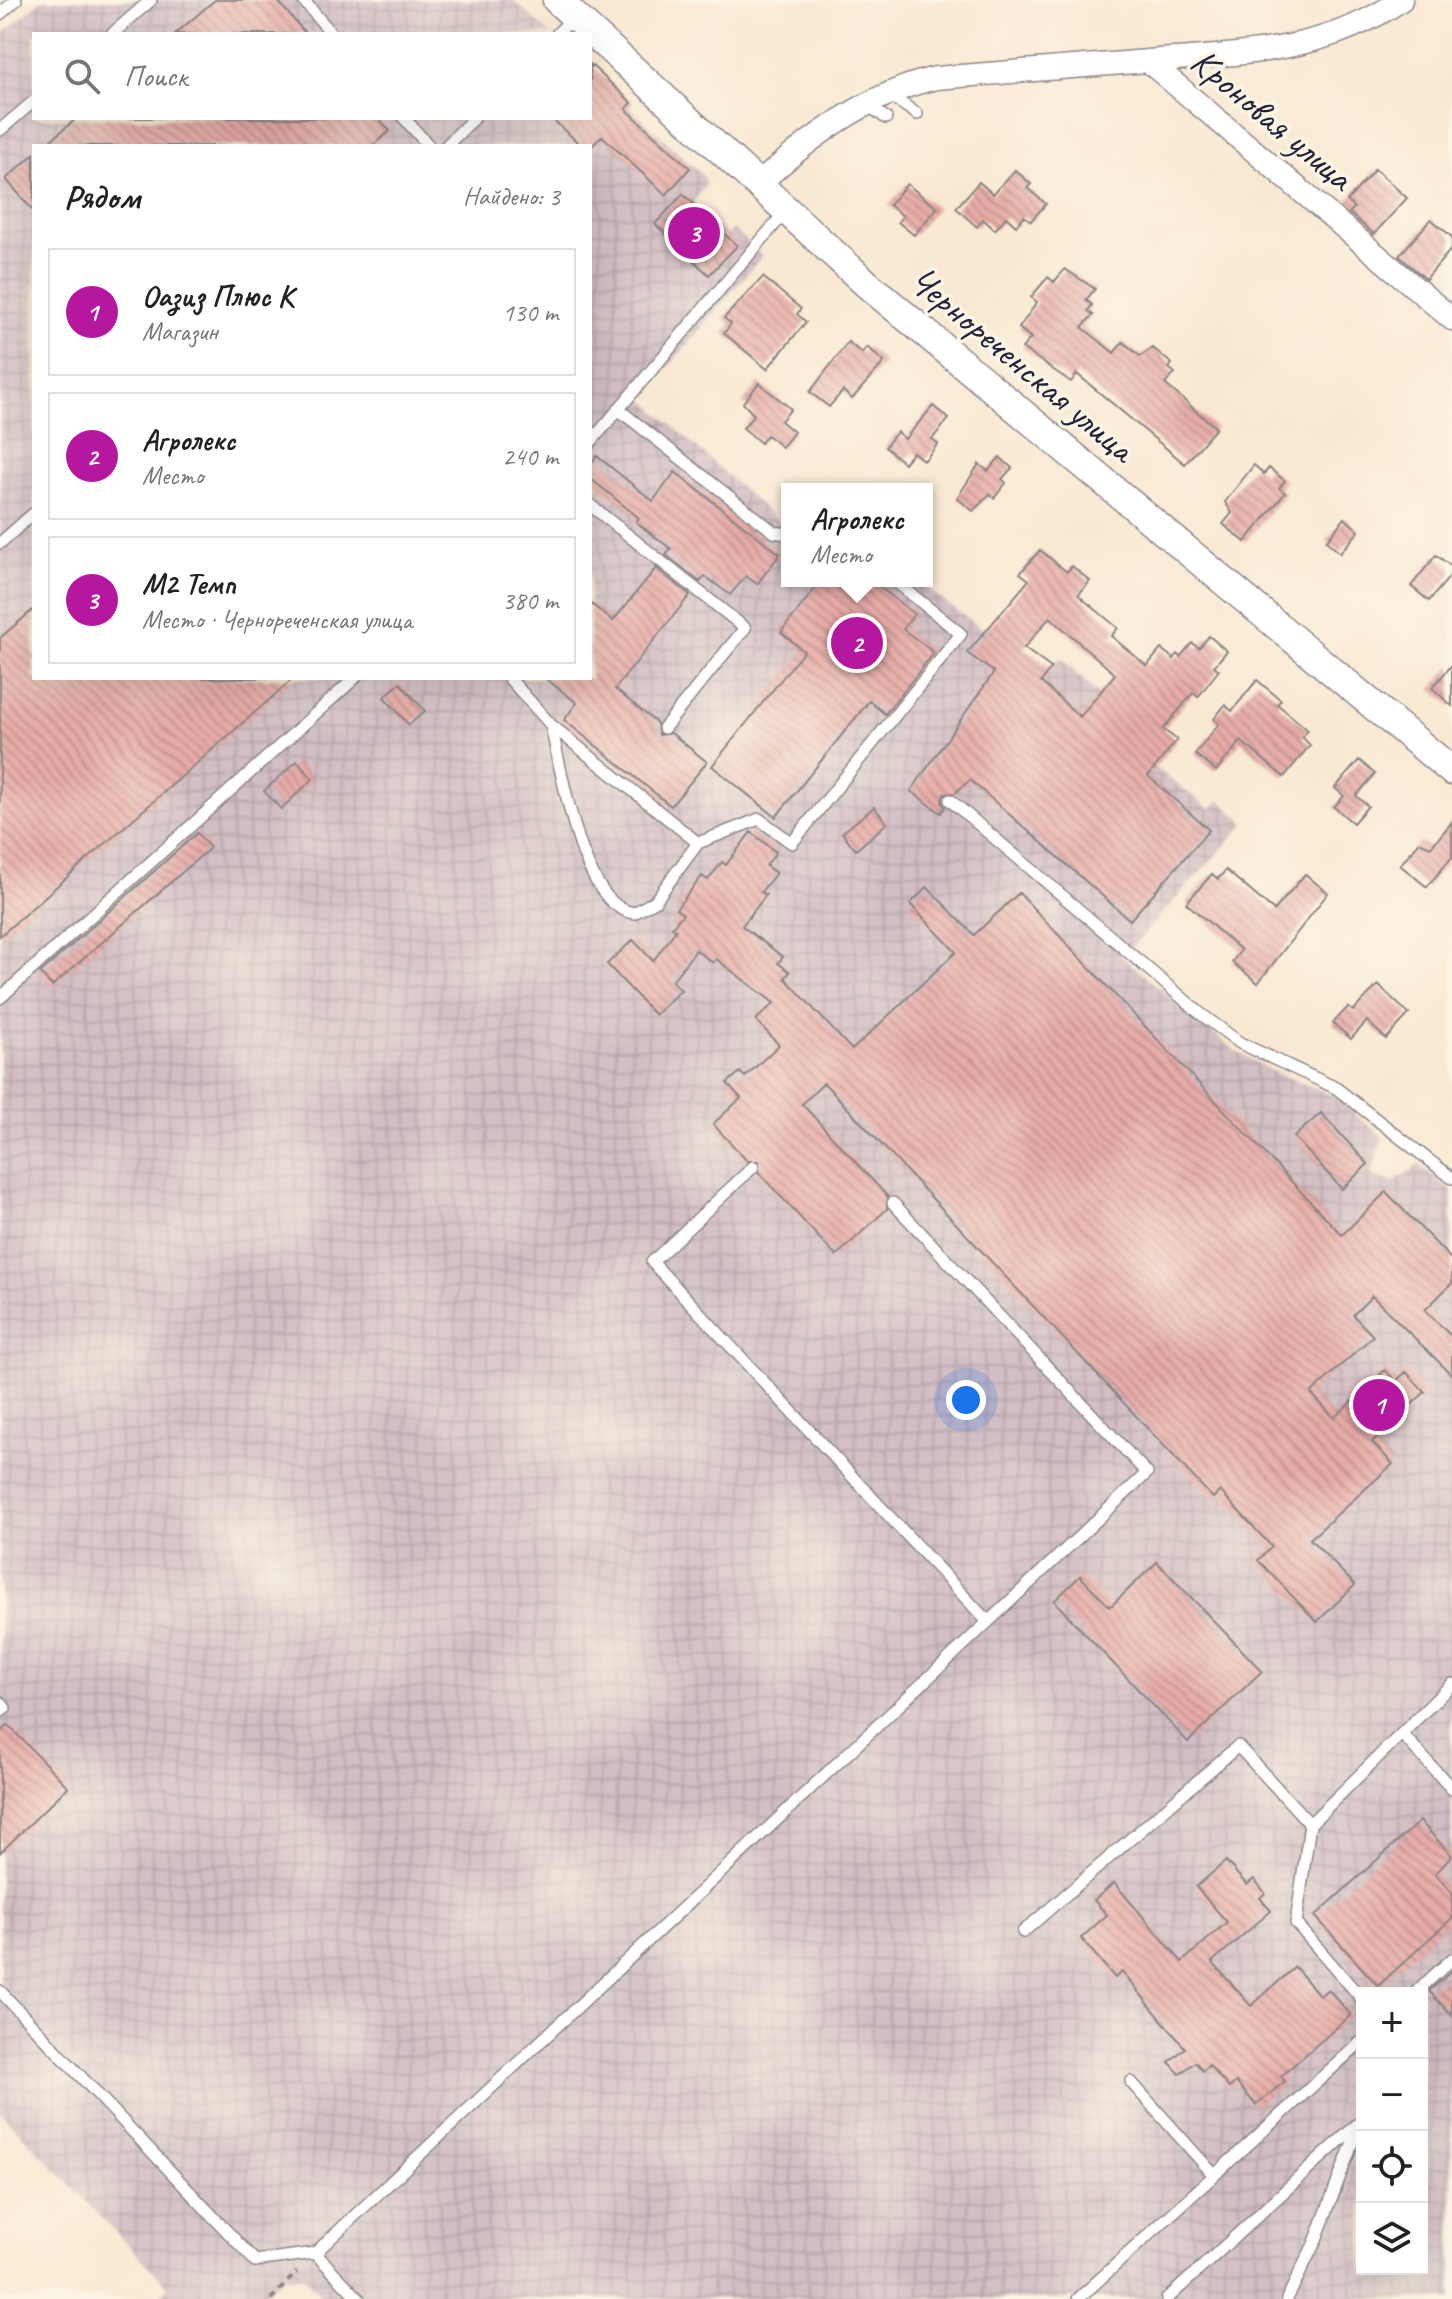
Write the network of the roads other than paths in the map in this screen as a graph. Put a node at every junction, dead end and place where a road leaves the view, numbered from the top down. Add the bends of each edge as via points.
1 (16, 0) edge
2 (151, 0) edge
3 (303, 0) edge
4 (1401, 0) edge
5 (0, 14) edge
6 (563, 17) edge
7 (114, 32) edge
8 (330, 32) edge
9 (580, 32) edge
10 (592, 42) edge
11 (1148, 61) junction
12 (888, 93) junction
13 (32, 103) edge
14 (917, 114) dead end
15 (406, 120) edge
16 (472, 120) edge
17 (0, 130) edge
18 (427, 144) edge
19 (448, 144) edge
20 (758, 185) junction
21 (786, 211) junction
22 (1452, 319) edge
23 (618, 409) junction
24 (592, 441) edge
25 (592, 507) edge
26 (32, 515) edge
27 (781, 533) edge
28 (0, 543) edge
29 (902, 587) edge
30 (353, 680) edge
31 (511, 680) edge
32 (551, 725) junction
33 (664, 728) dead end
34 (1452, 771) edge
35 (950, 800) dead end
36 (698, 843) junction
37 (0, 998) edge
38 (753, 1167) dead end
39 (1452, 1178) edge
40 (893, 1203) dead end
41 (988, 1622) junction
42 (1452, 1684) edge
43 (0, 1702) edge
44 (0, 1712) edge
45 (1402, 1734) junction
46 (1452, 1789) edge
47 (1310, 1824) junction
48 (1023, 1932) dead end
49 (1452, 1959) edge
50 (1422, 1987) edge
51 (0, 1991) edge
52 (1356, 1992) edge
53 (1356, 2046) edge
54 (1131, 2082) dead end
55 (1356, 2124) edge
56 (1357, 2131) edge
57 (1214, 2175) junction
58 (315, 2253) junction
59 (359, 2299) edge
60 (1078, 2299) edge
61 (1167, 2299) edge
62 (1287, 2299) edge

1 - 5 lane
2 - 7 lane
3 - 8 lane
4 - 11 street via 1356,27 1296,47
6 - 9 street, Чернореченская улица
10 - 20 street, Чернореченская улица
11 - 12 street, Кроновая улица via 936,78
11 - 22 street, Кроновая улица
12 - 14 lane
12 - 20 street, Кроновая улица via 877,111 788,157
13 - 17 lane
15 - 18 lane
16 - 19 lane
20 - 21 street, Чернореченская улица
21 - 23 lane
21 - 34 street, Чернореченская улица
23 - 24 lane
23 - 27 lane
25 - 33 lane via 745,628
26 - 28 lane
29 - 36 lane via 961,634 792,843 759,819
30 - 37 lane
31 - 32 lane
32 - 36 lane
32 - 36 lane via 572,817 598,887 614,907 634,913 655,901
35 - 39 lane via 1240,1043 1336,1088
38 - 41 lane via 652,1262
40 - 41 lane via 1147,1473
41 - 58 lane
42 - 45 lane
43 - 44 lane via 5,1708
45 - 46 lane
45 - 47 lane
47 - 48 lane via 1238,1746
47 - 52 lane via 1296,1923
49 - 50 lane
51 - 58 lane via 255,2261
53 - 57 lane
54 - 57 lane
55 - 61 lane
56 - 62 lane via 1315,2242
57 - 60 lane
58 - 59 lane

